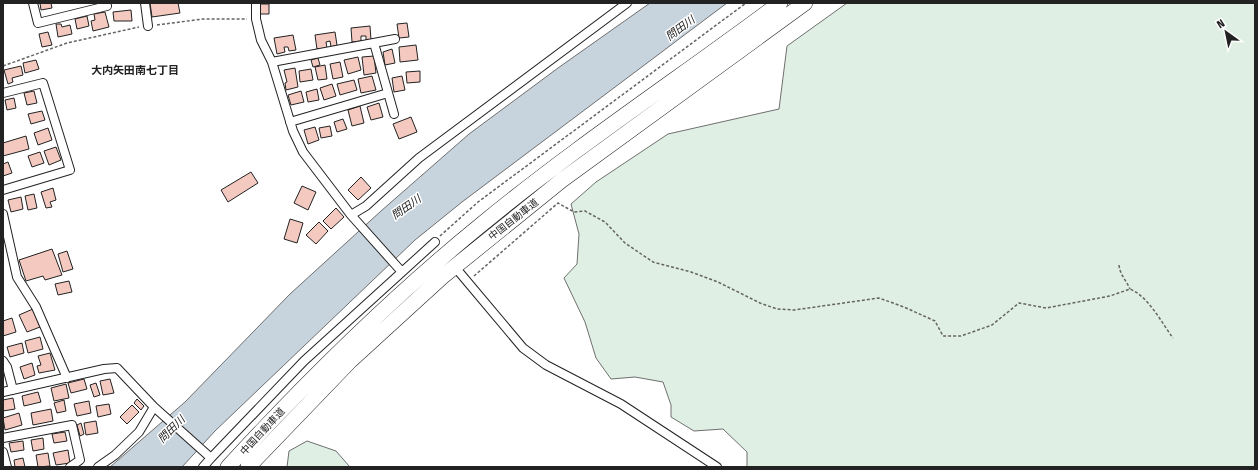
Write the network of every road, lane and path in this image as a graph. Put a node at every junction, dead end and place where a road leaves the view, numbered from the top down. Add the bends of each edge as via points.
1 (33, 3) edge
2 (145, 3) edge
3 (256, 3) edge
4 (627, 3) edge
5 (746, 3) edge
6 (780, 3) edge
7 (805, 3) edge
8 (107, 6) dead end
9 (256, 19) junction
10 (148, 26) junction
11 (395, 38) dead end
12 (374, 43) junction
13 (272, 62) junction
14 (3, 66) edge
15 (3, 93) edge
16 (388, 93) junction
17 (394, 114) dead end
18 (290, 122) junction
19 (3, 190) edge
20 (3, 214) edge
21 (351, 215) junction
22 (434, 242) joint
23 (1119, 265) dead end
24 (402, 272) junction
25 (460, 273) dead end
26 (468, 282) junction
27 (1130, 289) junction
28 (1173, 338) dead end
29 (3, 361) edge
30 (67, 378) junction
31 (14, 390) junction
32 (3, 392) edge
33 (158, 409) junction
34 (3, 438) edge
35 (3, 452) edge
36 (210, 456) junction
37 (7, 467) edge
38 (70, 467) edge
39 (98, 467) edge
40 (203, 467) edge
41 (228, 467) edge
42 (248, 467) edge
43 (716, 467) edge

1 - 8 street via 38,23
2 - 10 street
3 - 9 street
4 - 21 street via 419,158 366,206
5 - 22 path via 478,202
6 - 41 highway, 中国自動車道 via 554,168 477,228 339,350
7 - 42 highway, 中国自動車道 via 562,180 442,277 350,361
9 - 10 path via 203,19
9 - 13 street
10 - 14 path via 67,43
11 - 12 street
12 - 13 street
12 - 16 street
13 - 18 street
15 - 19 street via 43,83 70,170
16 - 17 street
16 - 18 street
18 - 21 street via 304,152
20 - 30 street via 17,277 36,307
21 - 24 street
22 - 24 street
23 - 27 path via 1119,271
24 - 36 street via 304,361
25 - 26 street
26 - 27 path via 558,203 574,212 585,211 605,222 625,243 653,262 704,277 777,309 794,310 879,298 935,321 943,336 961,336 992,325 1019,303 1046,308 1110,296
26 - 43 street via 523,348 546,365 633,411
27 - 28 path via 1138,292
29 - 31 street
30 - 31 street
30 - 33 street via 117,368
31 - 32 street
33 - 36 street
33 - 39 street via 139,432
34 - 38 street via 72,425 80,460
35 - 37 street
36 - 40 street

